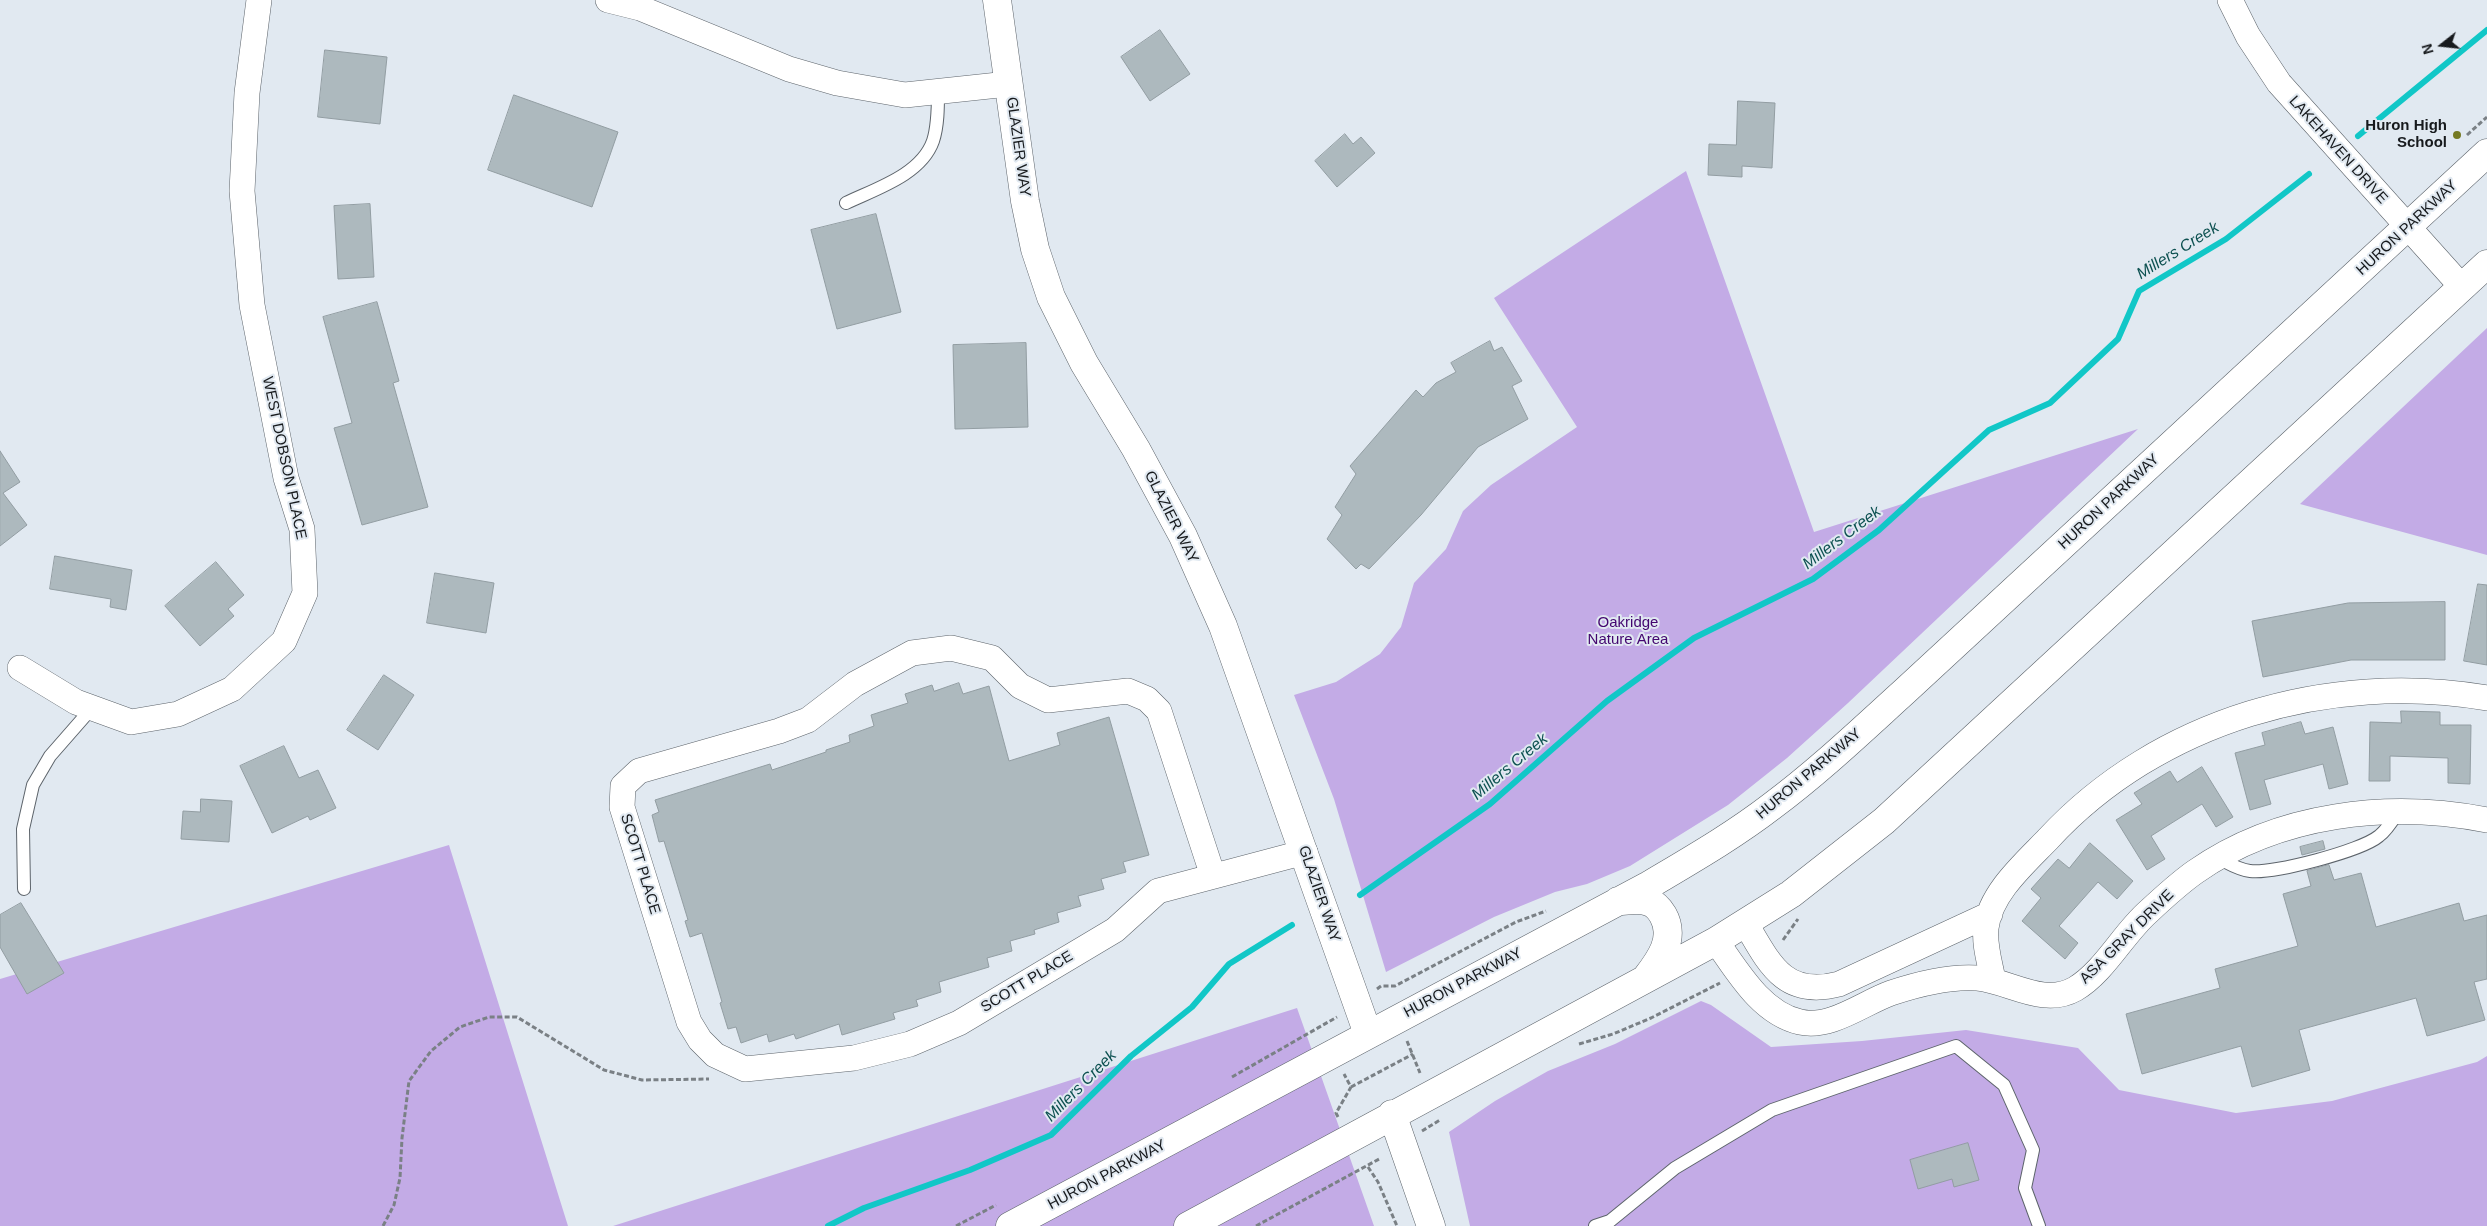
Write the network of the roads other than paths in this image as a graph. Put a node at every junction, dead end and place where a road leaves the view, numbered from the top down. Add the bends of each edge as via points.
1 (259, 0) edge
2 (608, 0) edge
3 (997, 0) edge
4 (2230, 0) edge
5 (1008, 84) junction
6 (938, 91) junction
7 (2487, 153) edge
8 (846, 202) dead end
9 (2407, 227) junction
10 (2487, 264) edge
11 (2462, 287) junction
12 (20, 668) dead end
13 (2487, 698) edge
14 (92, 708) junction
15 (2398, 812) junction
16 (2487, 820) edge
17 (1304, 852) junction
18 (2218, 858) junction
19 (1212, 876) junction
20 (24, 889) dead end
21 (1618, 902) junction
22 (1990, 914) junction
23 (1746, 924) junction
24 (1716, 941) junction
25 (1645, 980) junction
26 (1993, 980) junction
27 (1368, 1034) junction
28 (1392, 1114) junction
29 (1041, 1209) junction
30 (1010, 1226) edge
31 (1020, 1226) edge
32 (1188, 1226) edge
33 (1431, 1226) edge
34 (1595, 1226) edge
35 (2039, 1226) edge

1 - 14 street, WEST DOBSON PLACE via 247,93 242,191 252,305 286,478 302,529 305,593 284,641 232,689 178,714 131,722
2 - 6 street via 640,8 789,69 837,84 905,95
3 - 5 main road, GLAZIER WAY
4 - 9 street, LAKEHAVEN DRIVE via 2248,36 2279,83
5 - 6 street
5 - 17 main road, GLAZIER WAY via 1035,249 1051,297 1084,363 1183,536 1223,626
6 - 8 lane via 932,142 919,163 896,179
7 - 9 main road, HURON PARKWAY
9 - 11 street, LAKEHAVEN DRIVE
9 - 21 main road, HURON PARKWAY via 1820,768 1708,851
10 - 11 main road
11 - 23 main road via 1884,821 1791,894
12 - 14 street, WEST DOBSON PLACE via 76,702
13 - 22 street via 2409,690 2352,692 2298,700 2229,720 2181,740 2111,782 2062,823 2018,871
14 - 20 lane via 50,756 33,785 23,829
15 - 16 street, ASA GRAY DRIVE via 2434,812
15 - 18 street, ASA GRAY DRIVE via 2346,815 2304,823 2261,837
15 - 18 lane via 2379,837 2350,850 2304,862 2250,871
17 - 19 street, SCOTT PLACE
17 - 27 main road, GLAZIER WAY
18 - 26 street, ASA GRAY DRIVE via 2196,872 2138,921 2075,989 2056,995 2037,995
19 - 19 street, SCOTT PLACE via 1158,892 1115,930 959,1023 910,1044 854,1058 745,1069 715,1055 689,1022 622,807 622,786 638,771 808,720 855,684 912,653 951,648 992,658 1020,686 1048,700 1128,691 1147,699 1159,711
21 - 25 main road via 1649,902 1656,906 1665,920 1667,943
21 - 27 main road, HURON PARKWAY
22 - 23 street via 1840,984 1819,989 1801,986 1782,976
22 - 26 street via 1986,941
23 - 24 main road
24 - 25 main road
24 - 26 street, ASA GRAY DRIVE via 1759,997 1779,1015 1801,1022 1816,1023 1838,1017 1890,994 1938,980
25 - 28 main road
27 - 29 main road, HURON PARKWAY
28 - 32 main road
28 - 33 main road
29 - 30 main road, HURON PARKWAY
29 - 31 main road
34 - 35 lane via 1610,1221 1675,1168 1772,1110 1956,1046 2004,1085 2033,1150 2025,1188

